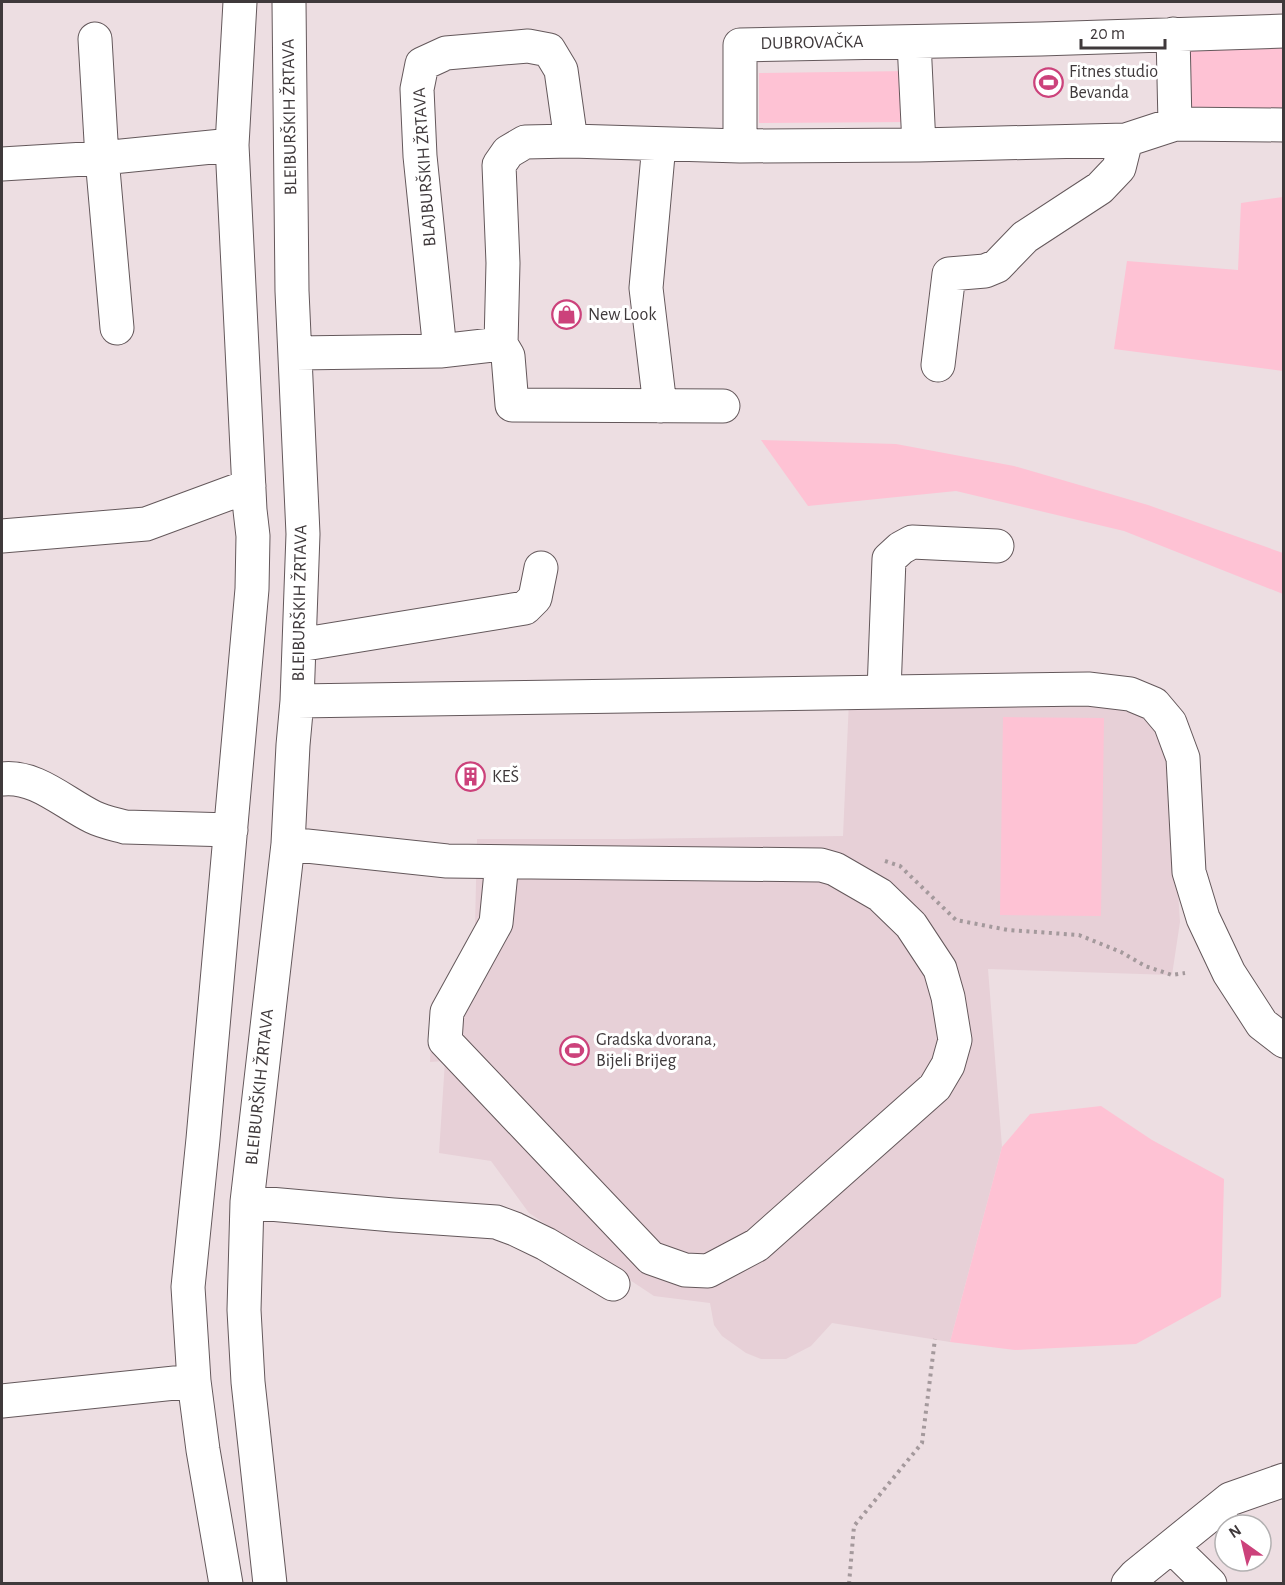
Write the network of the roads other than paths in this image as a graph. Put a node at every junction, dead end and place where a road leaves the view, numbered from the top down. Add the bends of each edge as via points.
1 (240, 2) edge
2 (289, 2) edge
3 (1284, 31) edge
4 (1173, 34) junction
5 (95, 39) dead end
6 (914, 42) junction
7 (1175, 124) junction
8 (1284, 125) edge
9 (1126, 140) junction
10 (571, 141) junction
11 (659, 144) junction
12 (232, 145) junction
13 (919, 145) junction
14 (740, 146) junction
15 (102, 158) junction
16 (2, 164) edge
17 (117, 328) dead end
18 (501, 344) junction
19 (440, 351) junction
20 (296, 353) junction
21 (938, 365) dead end
22 (660, 406) junction
23 (723, 406) dead end
24 (249, 486) junction
25 (2, 536) edge
26 (997, 546) dead end
27 (541, 568) dead end
28 (299, 645) junction
29 (884, 692) junction
30 (297, 701) junction
31 (2, 779) edge
32 (231, 830) junction
33 (288, 844) junction
34 (502, 861) junction
35 (1284, 1041) edge
36 (247, 1202) junction
37 (613, 1284) dead end
38 (194, 1381) junction
39 (2, 1401) edge
40 (1284, 1480) edge
41 (1172, 1547) junction
42 (226, 1584) edge
43 (270, 1584) edge
44 (1128, 1584) edge
45 (1210, 1584) edge

1 - 12 street
2 - 20 street, BLEIBURŠKIH ŽRTAVA
3 - 4 street, DUBROVAČKA
4 - 6 street, DUBROVAČKA
4 - 7 street
5 - 15 street
6 - 13 street
6 - 14 street, DUBROVAČKA via 740,45
7 - 8 street
7 - 9 street
9 - 13 street
9 - 21 street via 1119,168 1100,189 1025,237 997,266 949,274
10 - 11 street
10 - 18 street via 525,142 508,152 500,165
10 - 19 street, BLAJBURŠKIH ŽRTAVA via 561,70 549,50 528,46 446,52 422,63 417,89 420,156
11 - 14 street
11 - 22 street via 646,288
12 - 15 street
12 - 24 street
13 - 14 street
15 - 16 street
15 - 17 street
18 - 19 street
18 - 22 street via 508,356 512,405
19 - 20 street
20 - 28 street, BLEIBURŠKIH ŽRTAVA via 303,534
22 - 23 street
24 - 25 street via 146,524
24 - 32 street via 252,588
26 - 29 street via 912,542 889,559
27 - 28 street via 535,598 525,608
28 - 30 street, BLEIBURŠKIH ŽRTAVA
29 - 30 street
29 - 35 street via 1088,689 1130,694 1154,704 1170,723 1182,758 1189,872 1203,918 1245,999 1262,1024
30 - 33 street, BLEIBURŠKIH ŽRTAVA
31 - 32 street via 21,779 92,816 125,827
32 - 38 street via 188,1287
33 - 34 street via 447,861
33 - 36 street, BLEIBURŠKIH ŽRTAVA
34 - 34 street via 821,865 835,869 880,895 911,925 940,969 955,1040 948,1065 936,1087 757,1245 708,1271 685,1270 651,1258 445,1041 447,1012 496,923
36 - 37 street via 496,1222 546,1244
36 - 43 street, BLEIBURŠKIH ŽRTAVA via 244,1310 248,1382
38 - 39 street
38 - 42 street
40 - 41 street via 1230,1499
41 - 44 street
41 - 45 street

